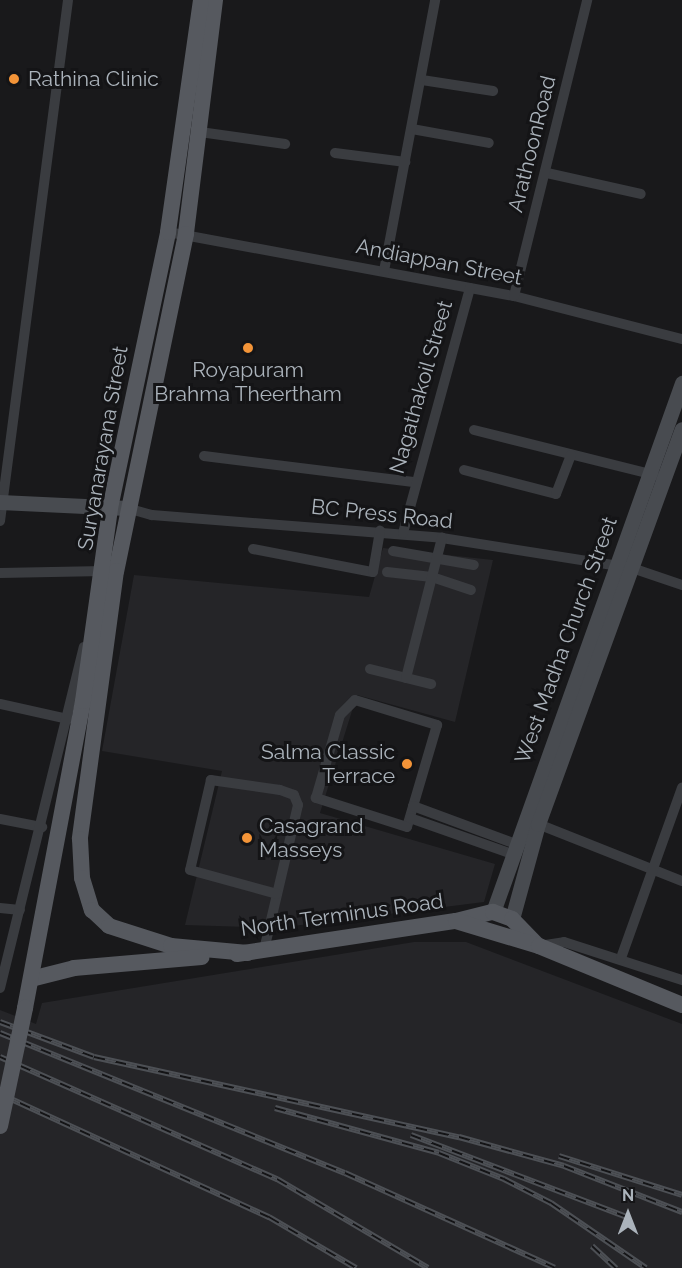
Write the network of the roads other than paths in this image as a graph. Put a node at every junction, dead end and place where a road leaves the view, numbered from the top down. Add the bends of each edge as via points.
1 (68, 0) edge
2 (201, 0) edge
3 (215, 0) edge
4 (435, 0) edge
5 (587, 0) edge
6 (422, 80) junction
7 (493, 91) dead end
8 (412, 129) junction
9 (200, 132) junction
10 (489, 143) dead end
11 (285, 144) dead end
12 (335, 153) dead end
13 (405, 162) junction
14 (547, 173) junction
15 (641, 194) dead end
16 (168, 232) junction
17 (186, 234) junction
18 (384, 271) junction
19 (470, 288) junction
20 (514, 296) junction
21 (682, 339) edge
22 (681, 387) edge
23 (682, 429) edge
24 (474, 430) dead end
25 (570, 455) junction
26 (204, 456) dead end
27 (464, 470) dead end
28 (649, 473) junction
29 (664, 480) junction
30 (413, 483) junction
31 (2, 502) edge
32 (110, 508) junction
33 (127, 508) junction
34 (636, 510) junction
35 (651, 516) junction
36 (0, 521) edge
37 (380, 531) junction
38 (403, 533) junction
39 (442, 538) junction
40 (253, 549) dead end
41 (393, 551) dead end
42 (437, 558) junction
43 (474, 565) dead end
44 (632, 568) junction
45 (614, 569) junction
46 (104, 571) junction
47 (387, 572) dead end
48 (0, 573) edge
49 (432, 577) junction
50 (682, 585) edge
51 (471, 590) dead end
52 (96, 624) junction
53 (370, 669) dead end
54 (406, 678) junction
55 (431, 684) dead end
56 (0, 704) edge
57 (68, 718) junction
58 (682, 788) edge
59 (413, 806) junction
60 (410, 818) junction
61 (0, 819) edge
62 (538, 824) junction
63 (42, 827) junction
64 (514, 849) junction
65 (652, 871) junction
66 (682, 881) edge
67 (277, 894) junction
68 (0, 908) edge
69 (21, 910) junction
70 (493, 912) junction
71 (512, 919) junction
72 (456, 921) junction
73 (539, 946) junction
74 (256, 951) junction
75 (621, 958) junction
76 (31, 979) junction
77 (682, 981) edge
78 (0, 988) edge
79 (682, 1005) edge
80 (0, 1126) edge

1 - 31 street
2 - 16 main road, Suryanarayana Street
3 - 9 main road, Suryanarayana Street
4 - 6 street
5 - 14 street, ArathoonRoad
6 - 7 street
6 - 8 street
8 - 10 street
8 - 13 street
9 - 11 street
9 - 17 main road, Suryanarayana Street
12 - 13 street
13 - 18 street
14 - 15 street
14 - 20 street, ArathoonRoad
16 - 17 street, Andiappan Street
16 - 32 main road, Suryanarayana Street
17 - 18 street, Andiappan Street
17 - 33 main road, Suryanarayana Street
18 - 19 street, Andiappan Street
19 - 20 street, Andiappan Street
19 - 30 street, Nagathakoil Street
20 - 21 street, Andiappan Street
22 - 28 main road, West Madha Church Street
23 - 29 main road, West Madha Church Street
24 - 25 street
25 - 27 street via 556,494
25 - 28 street
26 - 30 street
28 - 29 street
28 - 34 main road, West Madha Church Street
29 - 35 main road, West Madha Church Street
30 - 38 street, Nagathakoil Street
31 - 32 main road
31 - 36 street
32 - 33 main road
32 - 46 main road, Suryanarayana Street
33 - 37 street, BC Press Road via 152,515
33 - 74 main road, Suryanarayana Street via 80,839 82,878 92,910 109,926 171,946
34 - 35 main road
34 - 45 main road, West Madha Church Street
35 - 44 main road, West Madha Church Street
37 - 38 street, BC Press Road
37 - 40 street via 373,572
38 - 39 street, BC Press Road
39 - 42 street
39 - 45 street, BC Press Road
41 - 42 street
42 - 43 street
42 - 49 street
44 - 45 street, BC Press Road
44 - 50 street
44 - 62 main road, West Madha Church Street
45 - 64 main road, West Madha Church Street
46 - 48 street
46 - 52 main road, Suryanarayana Street
47 - 49 street
49 - 51 street
49 - 54 street
52 - 57 street via 82,650
52 - 76 main road, Suryanarayana Street via 48,903
53 - 54 street
54 - 55 street
56 - 57 street
57 - 63 street
58 - 65 street
59 - 60 street
59 - 60 street via 437,725 355,700 340,715 316,798 407,828
59 - 64 street
60 - 64 street
61 - 63 street
62 - 65 street
62 - 71 main road, West Madha Church Street
63 - 69 street
64 - 70 main road, West Madha Church Street
65 - 66 street
65 - 75 street
67 - 67 street via 298,805 294,795 211,780 190,870
67 - 74 street
68 - 69 street
69 - 78 street
70 - 71 main road
70 - 72 main road
71 - 73 main road
72 - 73 main road, North Terminus Road
72 - 74 main road, North Terminus Road
73 - 75 street via 564,942
73 - 79 main road, North Terminus Road
74 - 76 main road, North Terminus Road via 74,968
75 - 77 street
76 - 80 main road, Suryanarayana Street, bridge

